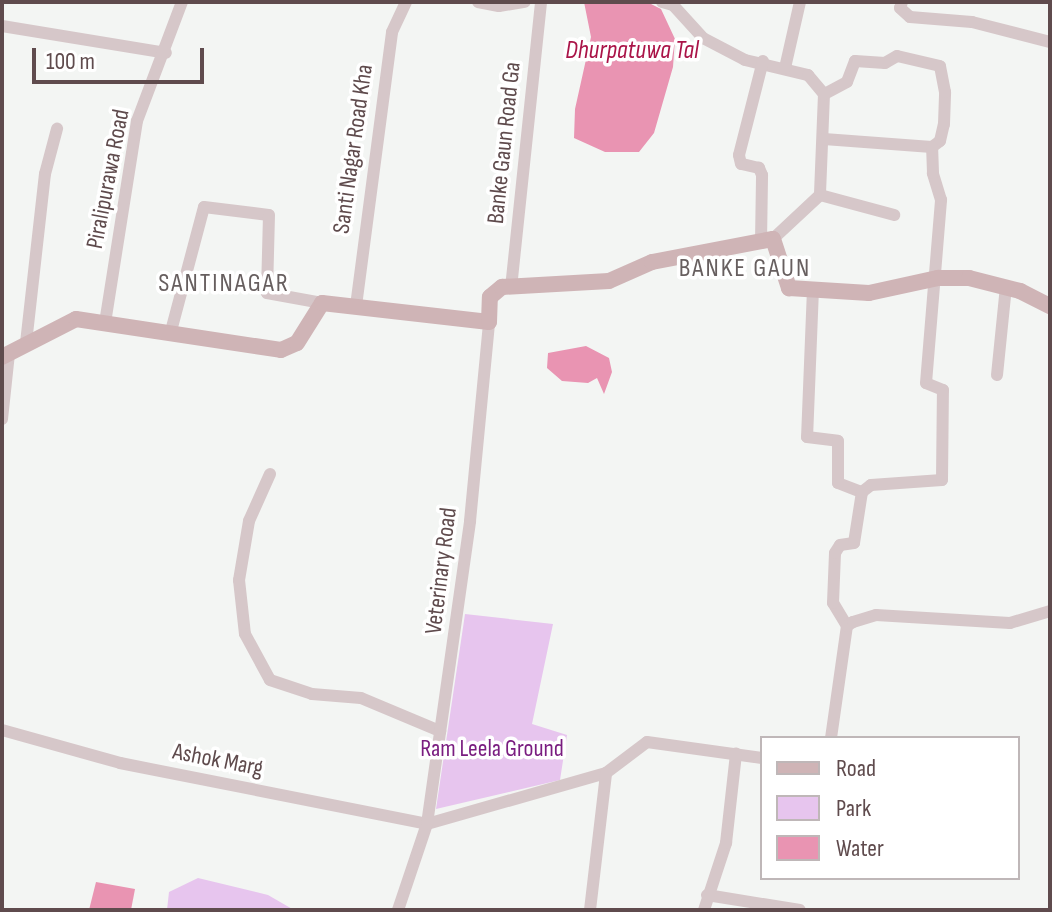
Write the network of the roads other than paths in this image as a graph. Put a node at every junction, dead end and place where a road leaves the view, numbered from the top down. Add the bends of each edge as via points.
1 (182, 2) edge
2 (406, 2) edge
3 (478, 2) edge
4 (525, 2) edge
5 (541, 2) edge
6 (662, 2) edge
7 (800, 2) edge
8 (902, 2) edge
9 (2, 26) edge
10 (1050, 42) edge
11 (166, 53) junction
12 (763, 61) junction
13 (785, 68) junction
14 (824, 94) junction
15 (57, 129) dead end
16 (824, 139) junction
17 (932, 147) junction
18 (820, 195) junction
19 (894, 215) dead end
20 (767, 240) junction
21 (938, 278) junction
22 (1006, 287) junction
23 (511, 288) junction
24 (813, 289) junction
25 (322, 303) junction
26 (356, 306) junction
27 (1050, 306) edge
28 (489, 322) junction
29 (105, 323) junction
30 (171, 331) junction
31 (26, 343) junction
32 (6, 355) edge
33 (997, 375) dead end
34 (2, 419) edge
35 (270, 474) dead end
36 (862, 492) junction
37 (1050, 611) edge
38 (847, 626) junction
39 (2, 730) edge
40 (440, 731) junction
41 (831, 736) edge
42 (736, 754) junction
43 (760, 758) edge
44 (606, 773) junction
45 (427, 824) junction
46 (707, 895) junction
47 (727, 897) junction
48 (398, 910) edge
49 (590, 910) edge
50 (704, 910) edge
51 (736, 910) edge
52 (800, 910) edge

1 - 11 street, Piralipurawa Road
2 - 26 street, Santi Nagar Road Kha via 392,32
3 - 4 street
5 - 23 street, Banke Gaun Road Ga
6 - 12 street via 673,5 703,38 745,60
7 - 13 street
8 - 10 street via 900,8 910,17 972,22
9 - 11 street
11 - 29 street, Piralipurawa Road via 137,121
12 - 13 street
12 - 20 street via 739,155 741,164 759,168 762,175
13 - 14 street via 808,75
14 - 16 street
14 - 17 street via 847,82 855,61 885,63 897,56 940,66 944,124
15 - 31 street via 45,174
16 - 17 street
16 - 18 street
17 - 21 street via 941,200
18 - 19 street
18 - 20 street
20 - 23 main road via 652,262 609,281
20 - 24 main road via 789,288
21 - 22 main road via 969,278
21 - 24 main road via 869,293
21 - 36 street via 926,383 943,390 942,480 871,485
22 - 27 main road
22 - 33 street
23 - 28 main road via 502,287 490,297
24 - 36 street via 807,437 838,441 838,483
25 - 26 main road
25 - 30 main road via 297,343 281,350
25 - 30 street via 267,293 269,215 204,207
26 - 28 main road
28 - 40 street, Veterinary Road via 470,521
29 - 30 main road
29 - 31 main road via 76,319
31 - 32 main road
32 - 34 street
35 - 40 street via 249,521 239,580 245,634 270,680 312,694 361,698
36 - 38 street via 854,543 840,545 835,553 833,603
37 - 38 street via 1010,623 876,615
38 - 41 street
39 - 45 street, Ashok Marg via 120,763
40 - 45 street, Veterinary Road
42 - 43 street
42 - 44 street via 647,742
42 - 46 street via 726,843
44 - 45 street
44 - 49 street
45 - 48 street, Veterinary Road
46 - 47 street
46 - 50 street
47 - 51 street
47 - 52 street

